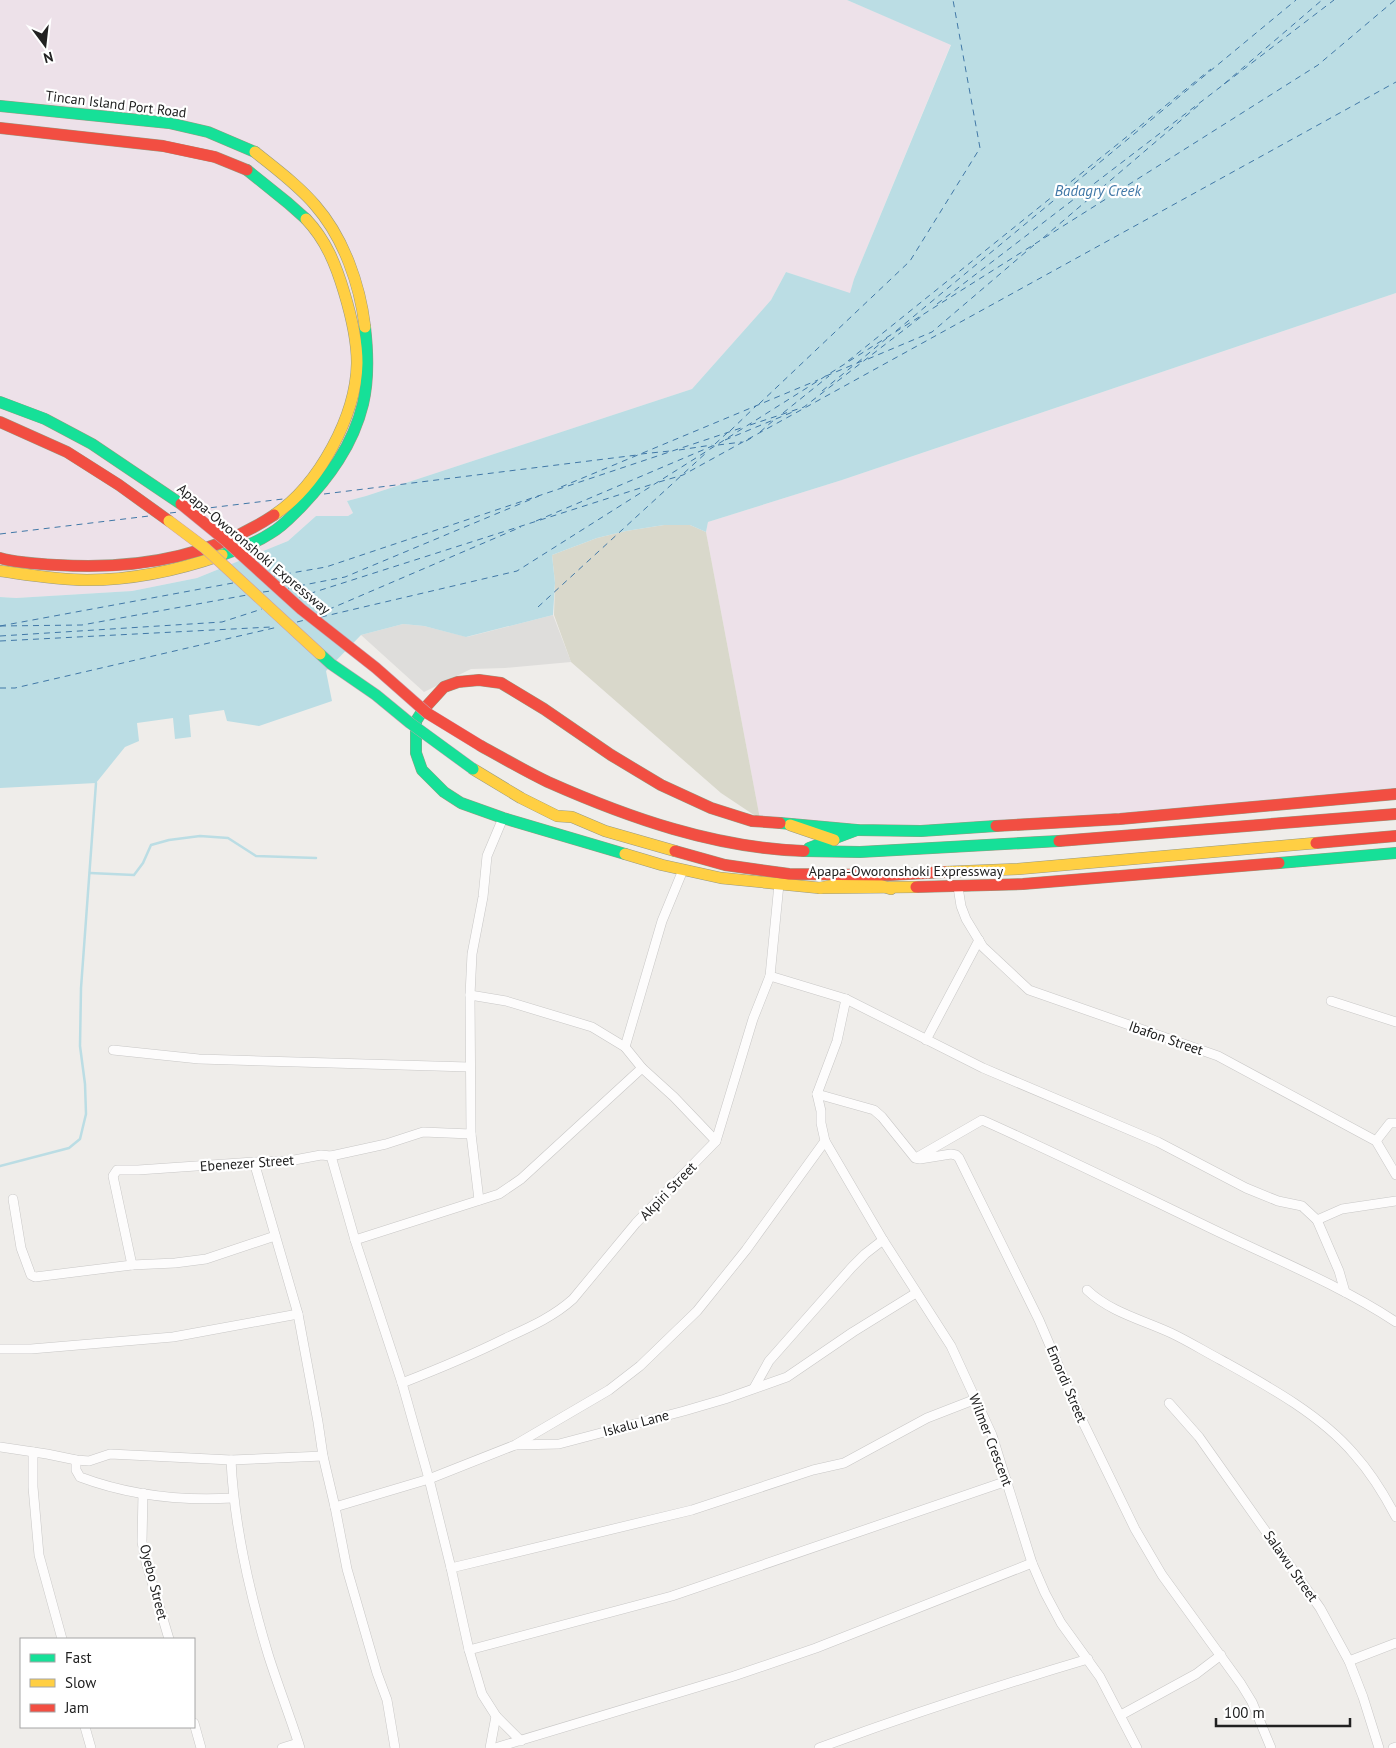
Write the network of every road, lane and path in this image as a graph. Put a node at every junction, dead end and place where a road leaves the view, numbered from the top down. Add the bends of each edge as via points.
1 (0, 106) edge
2 (0, 128) edge
3 (0, 402) edge
4 (0, 422) edge
5 (0, 558) edge
6 (0, 571) edge
7 (1396, 794) edge
8 (1396, 814) edge
9 (503, 818) junction
10 (790, 825) junction
11 (857, 830) junction
12 (1396, 836) edge
13 (832, 839) junction
14 (784, 850) junction
15 (860, 852) junction
16 (1396, 853) edge
17 (683, 870) junction
18 (826, 875) junction
19 (890, 875) junction
20 (862, 879) junction
21 (778, 884) junction
22 (958, 887) junction
23 (820, 888) junction
24 (891, 889) junction
25 (979, 940) junction
26 (770, 976) junction
27 (470, 995) junction
28 (846, 999) junction
29 (1331, 1001) dead end
30 (1396, 1022) edge
31 (926, 1040) junction
32 (625, 1047) junction
33 (113, 1050) dead end
34 (469, 1067) junction
35 (642, 1068) junction
36 (817, 1094) junction
37 (1396, 1123) edge
38 (471, 1134) junction
39 (716, 1141) junction
40 (825, 1141) junction
41 (1376, 1141) junction
42 (331, 1156) junction
43 (915, 1158) junction
44 (254, 1162) junction
45 (1396, 1175) edge
46 (13, 1199) dead end
47 (479, 1200) junction
48 (1396, 1201) edge
49 (1317, 1220) junction
50 (275, 1236) junction
51 (355, 1240) junction
52 (883, 1240) junction
53 (132, 1265) junction
54 (1087, 1290) dead end
55 (1345, 1292) junction
56 (916, 1293) junction
57 (298, 1314) junction
58 (1396, 1322) edge
59 (0, 1349) edge
60 (402, 1382) junction
61 (754, 1388) junction
62 (976, 1399) junction
63 (1169, 1403) dead end
64 (515, 1445) junction
65 (0, 1447) edge
66 (33, 1452) junction
67 (322, 1456) junction
68 (76, 1460) junction
69 (231, 1460) junction
70 (429, 1479) junction
71 (1007, 1481) junction
72 (143, 1493) junction
73 (233, 1498) junction
74 (335, 1507) junction
75 (1396, 1517) edge
76 (1032, 1563) junction
77 (451, 1568) junction
78 (62, 1638) edge
79 (169, 1638) edge
80 (1396, 1643) edge
81 (469, 1650) junction
82 (1221, 1655) junction
83 (1088, 1658) junction
84 (1349, 1661) junction
85 (1121, 1715) junction
86 (496, 1716) junction
87 (195, 1727) edge
88 (85, 1728) edge
89 (521, 1741) junction
90 (299, 1746) edge
91 (91, 1748) edge
92 (201, 1748) edge
93 (282, 1748) edge
94 (395, 1748) edge
95 (490, 1748) edge
96 (495, 1748) edge
97 (819, 1748) edge
98 (1137, 1748) edge
99 (1271, 1748) edge
100 (1379, 1748) edge

1 - 6 main road, Tincan Island Port Road via 169,123 208,132 254,152 289,179 324,216 335,234 352,272 366,328 369,369 358,421 341,457 320,488 266,536 201,564 153,575 97,580 45,578
2 - 5 main road via 163,146 215,157 247,170 297,210 323,242 341,280 356,342 355,384 339,432 326,458 305,486 261,524 188,555 154,562 106,568 62,567
3 - 14 main road, Apapa-Oworonshoki Expressway, bridge via 45,419 92,444 181,504 427,713 481,746 547,781 633,817 708,838
4 - 18 main road, Apapa-Oworonshoki Expressway, bridge via 66,452 169,520 205,548 330,664 473,769 521,798 557,816 572,817 605,831 725,865 790,874
7 - 11 main road, Apapa-Oworonshoki Expressway via 1100,820 921,831
8 - 15 main road, Apapa-Oworonshoki Expressway via 1023,844
9 - 10 main road, Apapa-Oworonshoki Expressway via 461,803 444,792 422,770 416,753 416,721 444,687 479,680 501,683 661,785 711,808 752,821
9 - 17 main road, Apapa-Oworonshoki Expressway
9 - 27 street via 487,856 472,954
10 - 11 main road, Apapa-Oworonshoki Expressway
10 - 13 main road
11 - 13 main road
12 - 19 main road, Apapa-Oworonshoki Expressway via 1018,869
13 - 14 main road via 809,848
13 - 15 main road
14 - 15 main road, Apapa-Oworonshoki Expressway
16 - 22 main road, Apapa-Oworonshoki Expressway via 1033,884
17 - 21 main road, Apapa-Oworonshoki Expressway
17 - 32 street via 662,921
18 - 19 main road, Apapa-Oworonshoki Expressway
18 - 20 main road
19 - 20 main road
20 - 23 main road
20 - 24 main road
21 - 23 main road, Apapa-Oworonshoki Expressway
21 - 26 street, Akpiri Street
22 - 24 main road, Apapa-Oworonshoki Expressway
22 - 25 street, Ibafon Street via 966,919
23 - 24 main road, Apapa-Oworonshoki Expressway
25 - 31 street
25 - 41 street, Ibafon Street via 1029,990 1218,1056
26 - 28 street
26 - 39 street, Akpiri Street via 753,1019
27 - 32 street via 506,1001 592,1027
27 - 34 street
28 - 31 street
28 - 36 street via 837,1041
29 - 30 street
31 - 49 street via 983,1068 1158,1142 1246,1188 1302,1206
32 - 35 street
33 - 34 street via 199,1059
34 - 38 street
35 - 39 street
35 - 47 street via 521,1179 499,1194
36 - 40 street
36 - 43 street via 874,1110
37 - 41 street via 1390,1123
38 - 42 street, Ebenezer Street via 423,1132
38 - 47 street
39 - 60 street, Akpiri Street via 636,1223 561,1310 454,1363
40 - 52 street, Wilmer Crescent
40 - 64 street via 746,1250 690,1318 640,1366 609,1390
41 - 45 street
42 - 44 street, Ebenezer Street
42 - 51 street
43 - 55 street via 982,1120
43 - 82 street, Emordi Street via 956,1154 959,1158 1039,1320 1080,1416 1135,1528 1162,1575
44 - 50 street
44 - 53 street, Ebenezer Street via 117,1170 114,1176
46 - 53 street via 21,1248 30,1275
47 - 51 street
48 - 49 street via 1342,1208
49 - 55 street
50 - 53 street via 206,1259
50 - 57 street
51 - 60 street
52 - 56 street, Wilmer Crescent
52 - 61 street via 852,1267 769,1361
54 - 75 street via 1110,1307 1172,1334 1267,1386 1313,1417 1353,1452 1385,1495
55 - 58 street
56 - 61 street, Iskalu Lane via 852,1332 793,1374
56 - 62 street, Wilmer Crescent via 951,1346
57 - 59 street via 173,1337
57 - 67 street
60 - 70 street
61 - 64 street, Iskalu Lane via 684,1411 558,1444
62 - 71 street, Wilmer Crescent
62 - 77 street via 927,1418 844,1463 692,1510
63 - 84 street, Salawu Street via 1199,1437 1300,1578
64 - 70 street
65 - 66 street
66 - 68 street
66 - 78 street via 40,1555
67 - 69 street
67 - 74 street
68 - 69 street via 89,1461 110,1454
68 - 72 street via 80,1477 101,1485
69 - 73 street
70 - 74 street
70 - 77 street
71 - 76 street, Wilmer Crescent
71 - 81 street via 672,1596
72 - 73 street via 202,1500
72 - 79 street, Oyebo Street via 142,1542
73 - 90 street via 252,1598
74 - 94 street via 347,1569 387,1700
76 - 83 street, Wilmer Crescent via 1061,1622
76 - 89 street via 816,1648
77 - 81 street
80 - 84 street
81 - 86 street via 482,1694
82 - 85 street via 1196,1674
82 - 99 street, Emordi Street via 1252,1702
83 - 85 street, Wilmer Crescent
83 - 97 street
84 - 100 street, Salawu Street
85 - 98 street, Wilmer Crescent
86 - 89 street
86 - 95 street
87 - 92 street
88 - 91 street
89 - 96 street
90 - 93 street

